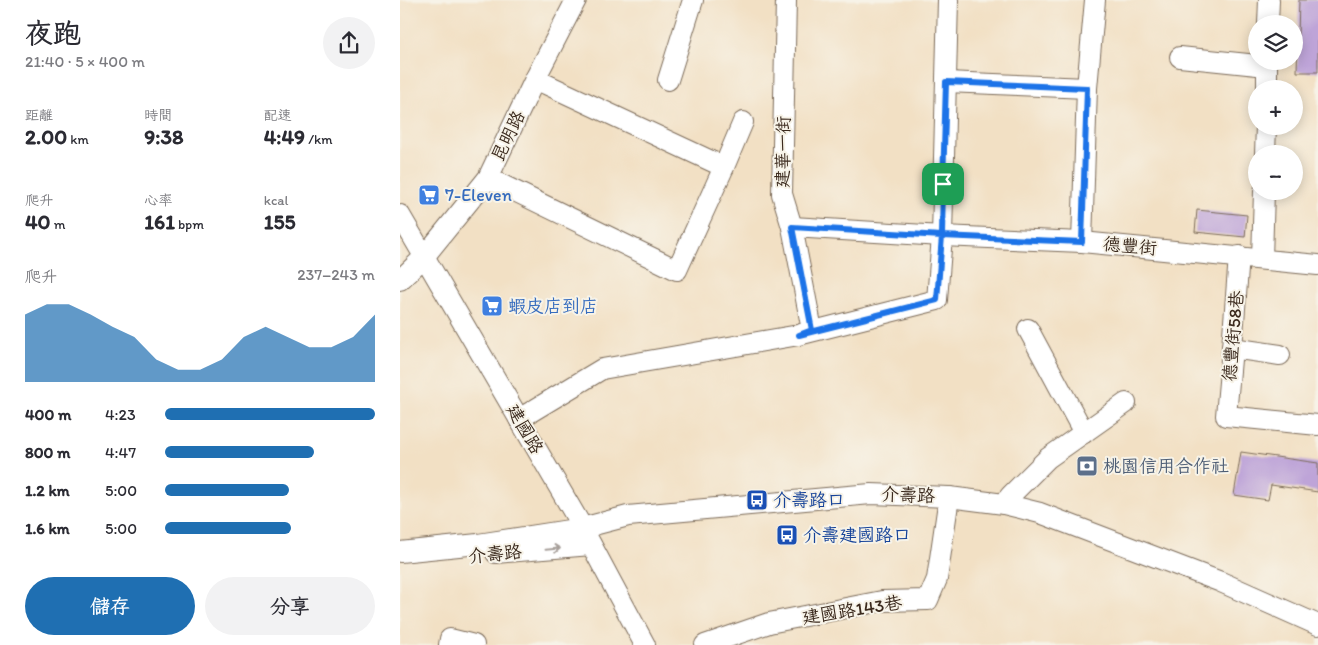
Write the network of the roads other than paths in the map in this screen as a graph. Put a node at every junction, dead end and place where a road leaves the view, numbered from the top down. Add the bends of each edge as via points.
1 (576, 0) edge
2 (693, 0) edge
3 (786, 0) edge
4 (948, 0) edge
5 (1095, 0) edge
6 (1269, 0) edge
7 (1268, 15) edge
8 (1180, 57) dead end
9 (1248, 62) edge
10 (535, 79) junction
11 (668, 80) dead end
12 (946, 82) junction
13 (1087, 88) junction
14 (743, 122) dead end
15 (724, 167) junction
16 (488, 178) junction
17 (1264, 200) edge
18 (400, 216) edge
19 (792, 227) junction
20 (942, 236) junction
21 (1082, 242) junction
22 (1239, 256) junction
23 (424, 257) junction
24 (1262, 259) junction
25 (1318, 265) edge
26 (400, 280) edge
27 (1028, 329) dead end
28 (806, 332) junction
29 (1232, 348) junction
30 (1280, 354) dead end
31 (1126, 403) dead end
32 (519, 419) junction
33 (1318, 425) edge
34 (1084, 433) junction
35 (949, 497) junction
36 (1004, 504) junction
37 (584, 531) junction
38 (400, 542) edge
39 (400, 552) edge
40 (400, 565) edge
41 (1318, 626) edge
42 (449, 645) edge
43 (474, 645) edge
44 (645, 645) edge
45 (705, 645) edge

1 - 10 street, 昆明路
2 - 11 street
3 - 19 street, 建華一街 via 782,194
4 - 12 street
5 - 13 street
6 - 7 street
8 - 9 street
10 - 15 street
10 - 16 street, 昆明路
12 - 13 street
12 - 20 street
13 - 21 street
14 - 15 street
15 - 16 street via 677,270
16 - 23 street, 昆明路
17 - 24 street
18 - 23 street, 建國路
19 - 20 street, 德豐街
19 - 28 street, 建華一街
20 - 21 street, 德豐街
20 - 28 street via 937,300
21 - 22 street, 德豐街
22 - 24 street, 德豐街
22 - 29 street, 德豐街58巷
23 - 26 street, 昆明路
23 - 32 street, 建國路
24 - 25 street, 德豐街
27 - 34 street
28 - 32 street via 602,368
29 - 30 street
29 - 33 street, 德豐街58巷 via 1226,416
31 - 34 street
32 - 37 street, 建國路
34 - 36 street via 1048,458
35 - 36 street, 介壽路
35 - 37 street, 介壽路 via 871,494 628,516
35 - 45 street, 建國路143巷 via 937,579 928,600 882,601 769,623
36 - 41 street, 介壽路 via 1040,513 1221,582
37 - 38 street, 介壽路 via 478,531
37 - 39 street, 介壽路
40 -> 37 street, 介壽路 via 495,554
37 - 44 street, 建國路
42 - 43 street via 450,639

